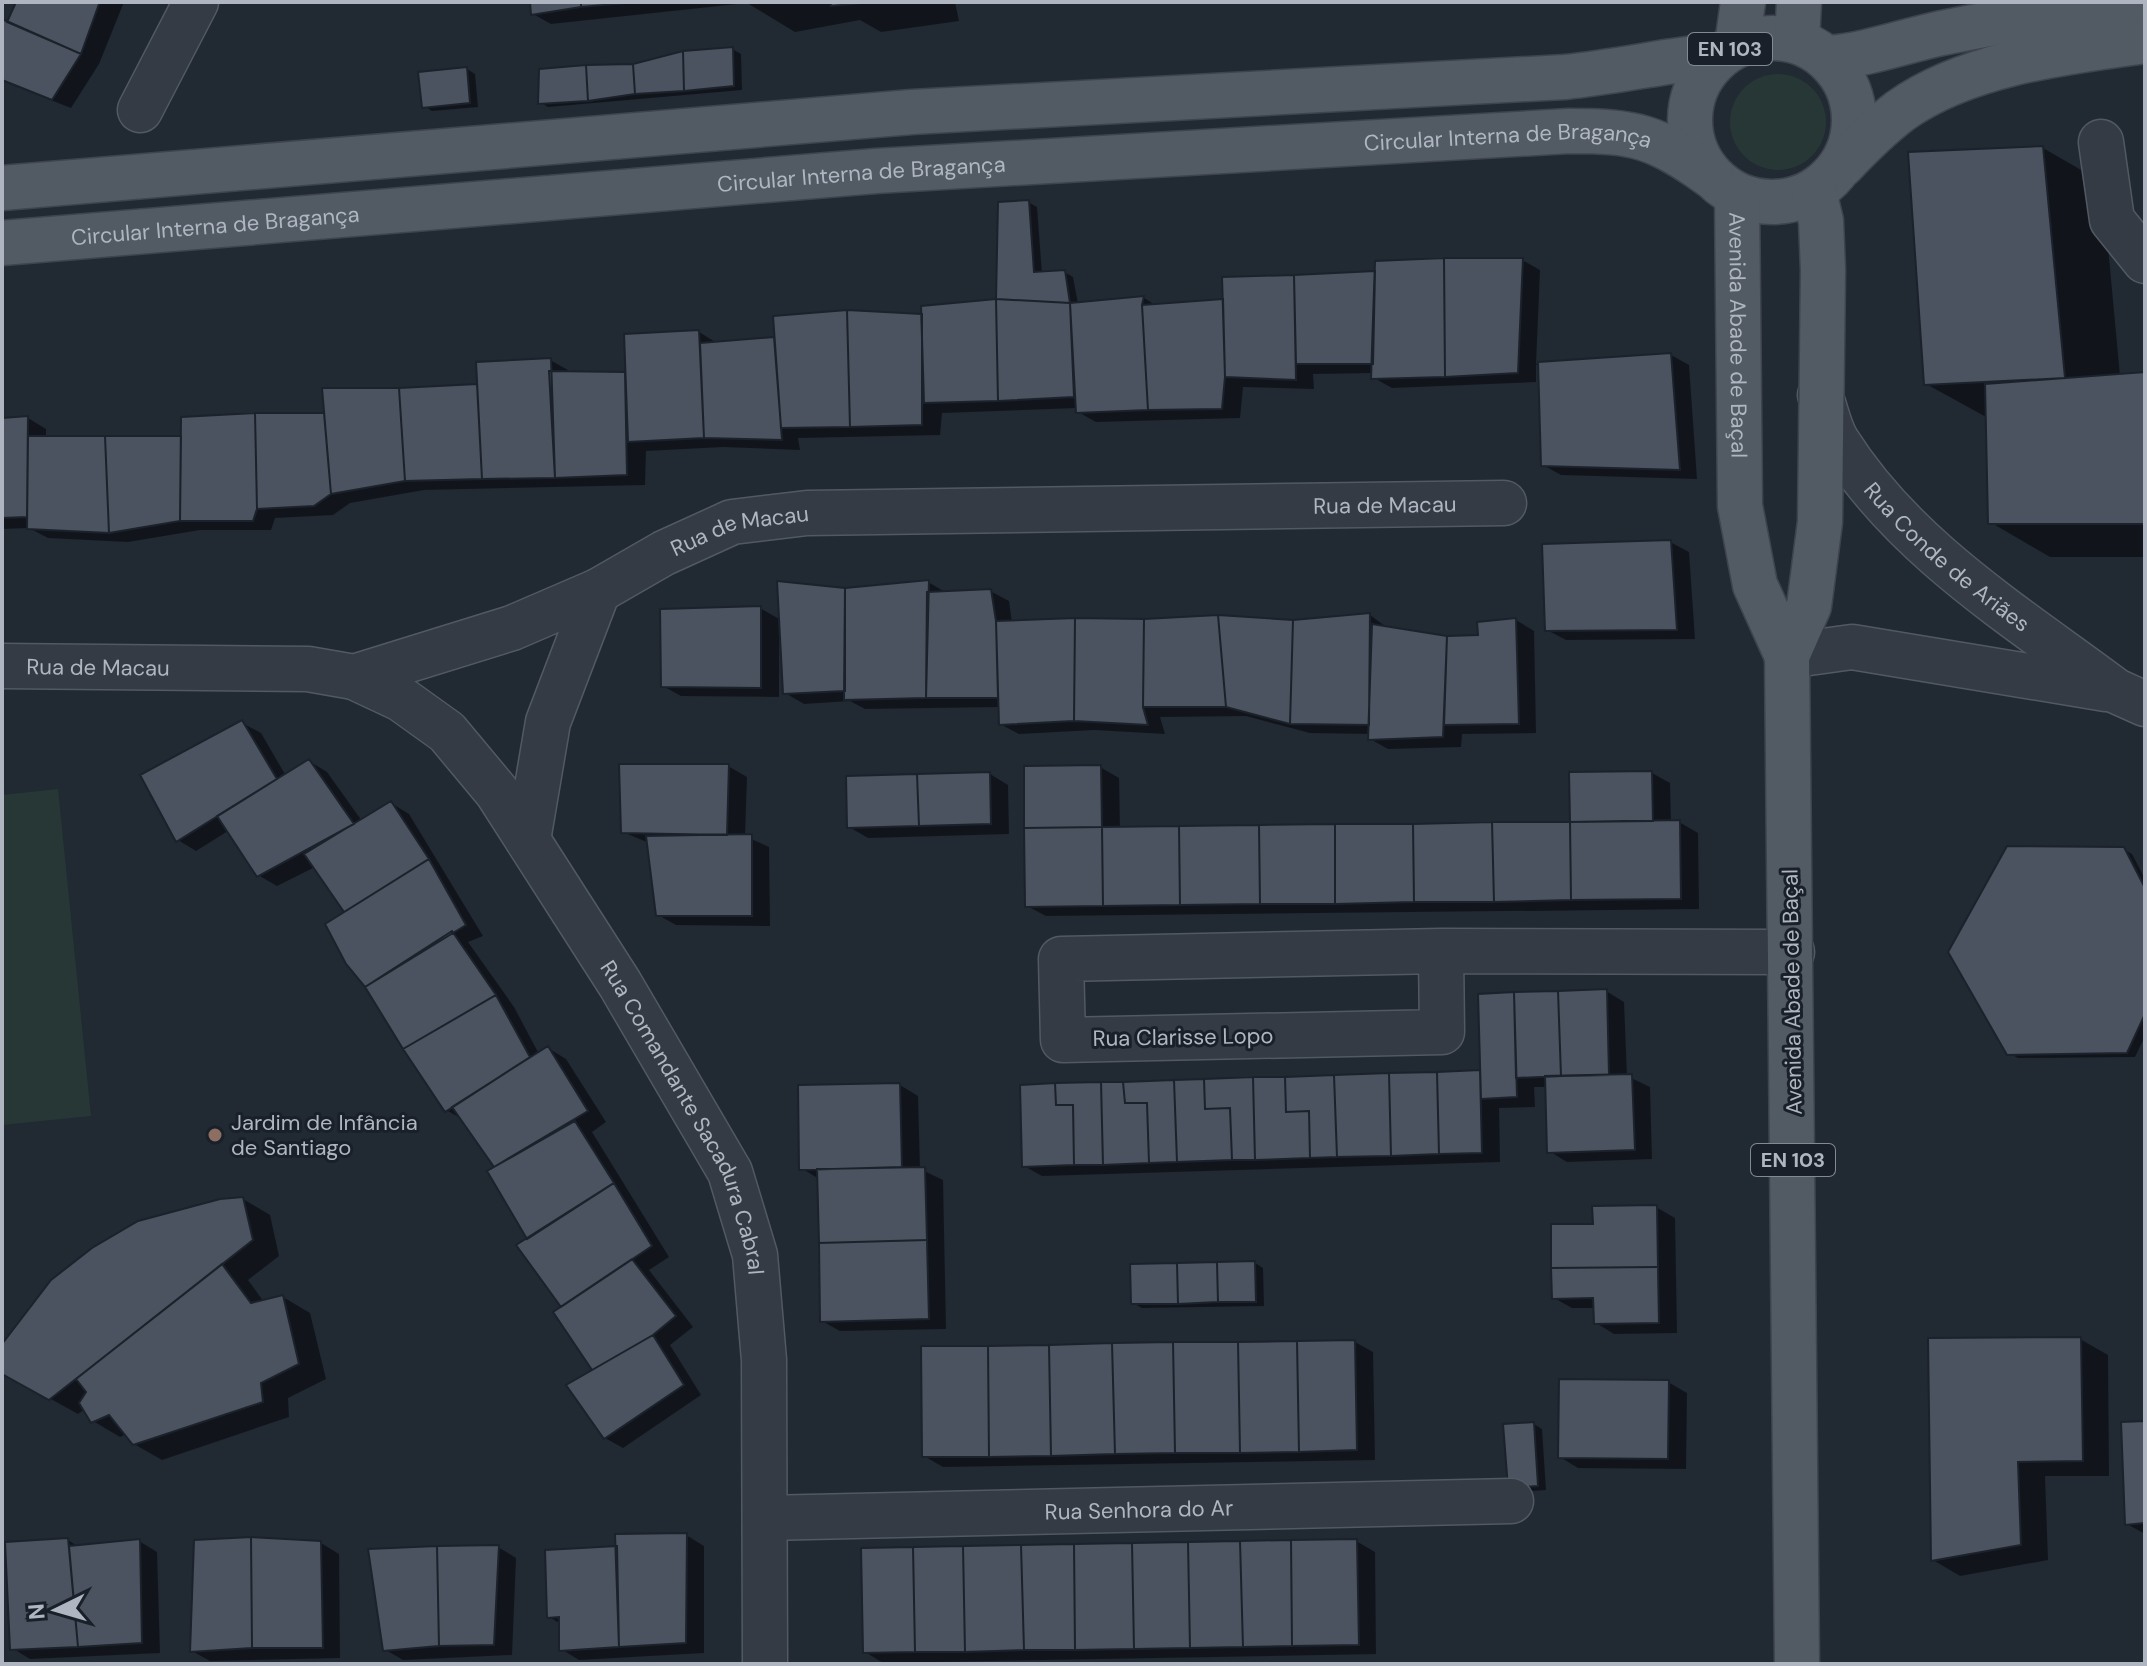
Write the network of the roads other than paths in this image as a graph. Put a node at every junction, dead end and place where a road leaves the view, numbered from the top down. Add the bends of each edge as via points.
1 (196, 2) edge
2 (1743, 2) edge
3 (2145, 2) edge
4 (1808, 34) edge
5 (2145, 41) edge
6 (1728, 50) junction
7 (140, 110) dead end
8 (2101, 142) dead end
9 (1828, 178) junction
10 (1724, 185) junction
11 (2, 188) edge
12 (2, 243) edge
13 (2145, 261) edge
14 (1819, 391) junction
15 (1504, 503) dead end
16 (598, 591) junction
17 (1787, 656) junction
18 (2, 666) edge
19 (354, 677) junction
20 (2131, 697) edge
21 (528, 840) junction
22 (1441, 951) junction
23 (1792, 952) junction
24 (1511, 1501) dead end
25 (765, 1518) junction
26 (765, 1664) edge
27 (1797, 1664) edge

1 - 7 street
2 - 6 main road, Avenida Abade de Baçal / EN 103
3 - 4 main road via 2058,11 1856,56
4 - 6 main road, EN 103 via 1757,39
4 - 9 main road, Avenida Abade de Baçal / EN 103 via 1840,73 1854,109 1850,148
5 - 9 main road via 2031,58 1939,89 1901,110
6 - 10 main road, Avenida Abade de Baçal / EN 103 via 1705,72 1690,113 1698,157
6 - 11 main road via 1565,77 912,112
8 - 13 street via 2112,220
9 - 10 main road, Avenida Abade de Baçal via 1776,203
9 - 14 main road, Avenida Abade de Baçal / EN 103 via 1821,221
10 - 12 main road, Circular Interna de Bragança via 1668,145 1641,135 1569,131 876,171
10 - 17 main road, Avenida Abade de Baçal / EN 103 via 1740,506 1755,585
14 - 17 main road, Avenida Abade de Baçal / EN 103 via 1817,559 1809,606
14 - 20 street, Rua Conde de Ariães via 1836,439 1911,535
15 - 16 street, Rua de Macau via 807,513 732,522
16 - 19 street, Rua de Macau via 512,628
16 - 21 street via 548,722
17 - 20 street, Rua Conde de Ariães via 1852,647
17 - 23 main road, Avenida Abade de Baçal / EN 103
18 - 19 street, Rua de Macau via 308,669
19 - 21 street, Rua Comandante Sacadura Cabral via 401,699 447,732
21 - 25 street, Rua Comandante Sacadura Cabral via 730,1172 755,1255 764,1360
22 - 22 street, Rua Clarisse Lopo via 1061,959 1063,1040 1442,1032
22 - 23 street, Rua Clarisse Lopo
23 - 27 main road, Avenida Abade de Baçal / EN 103
24 - 25 street, Rua Senhora do Ar
25 - 26 street, Rua Comandante Sacadura Cabral

